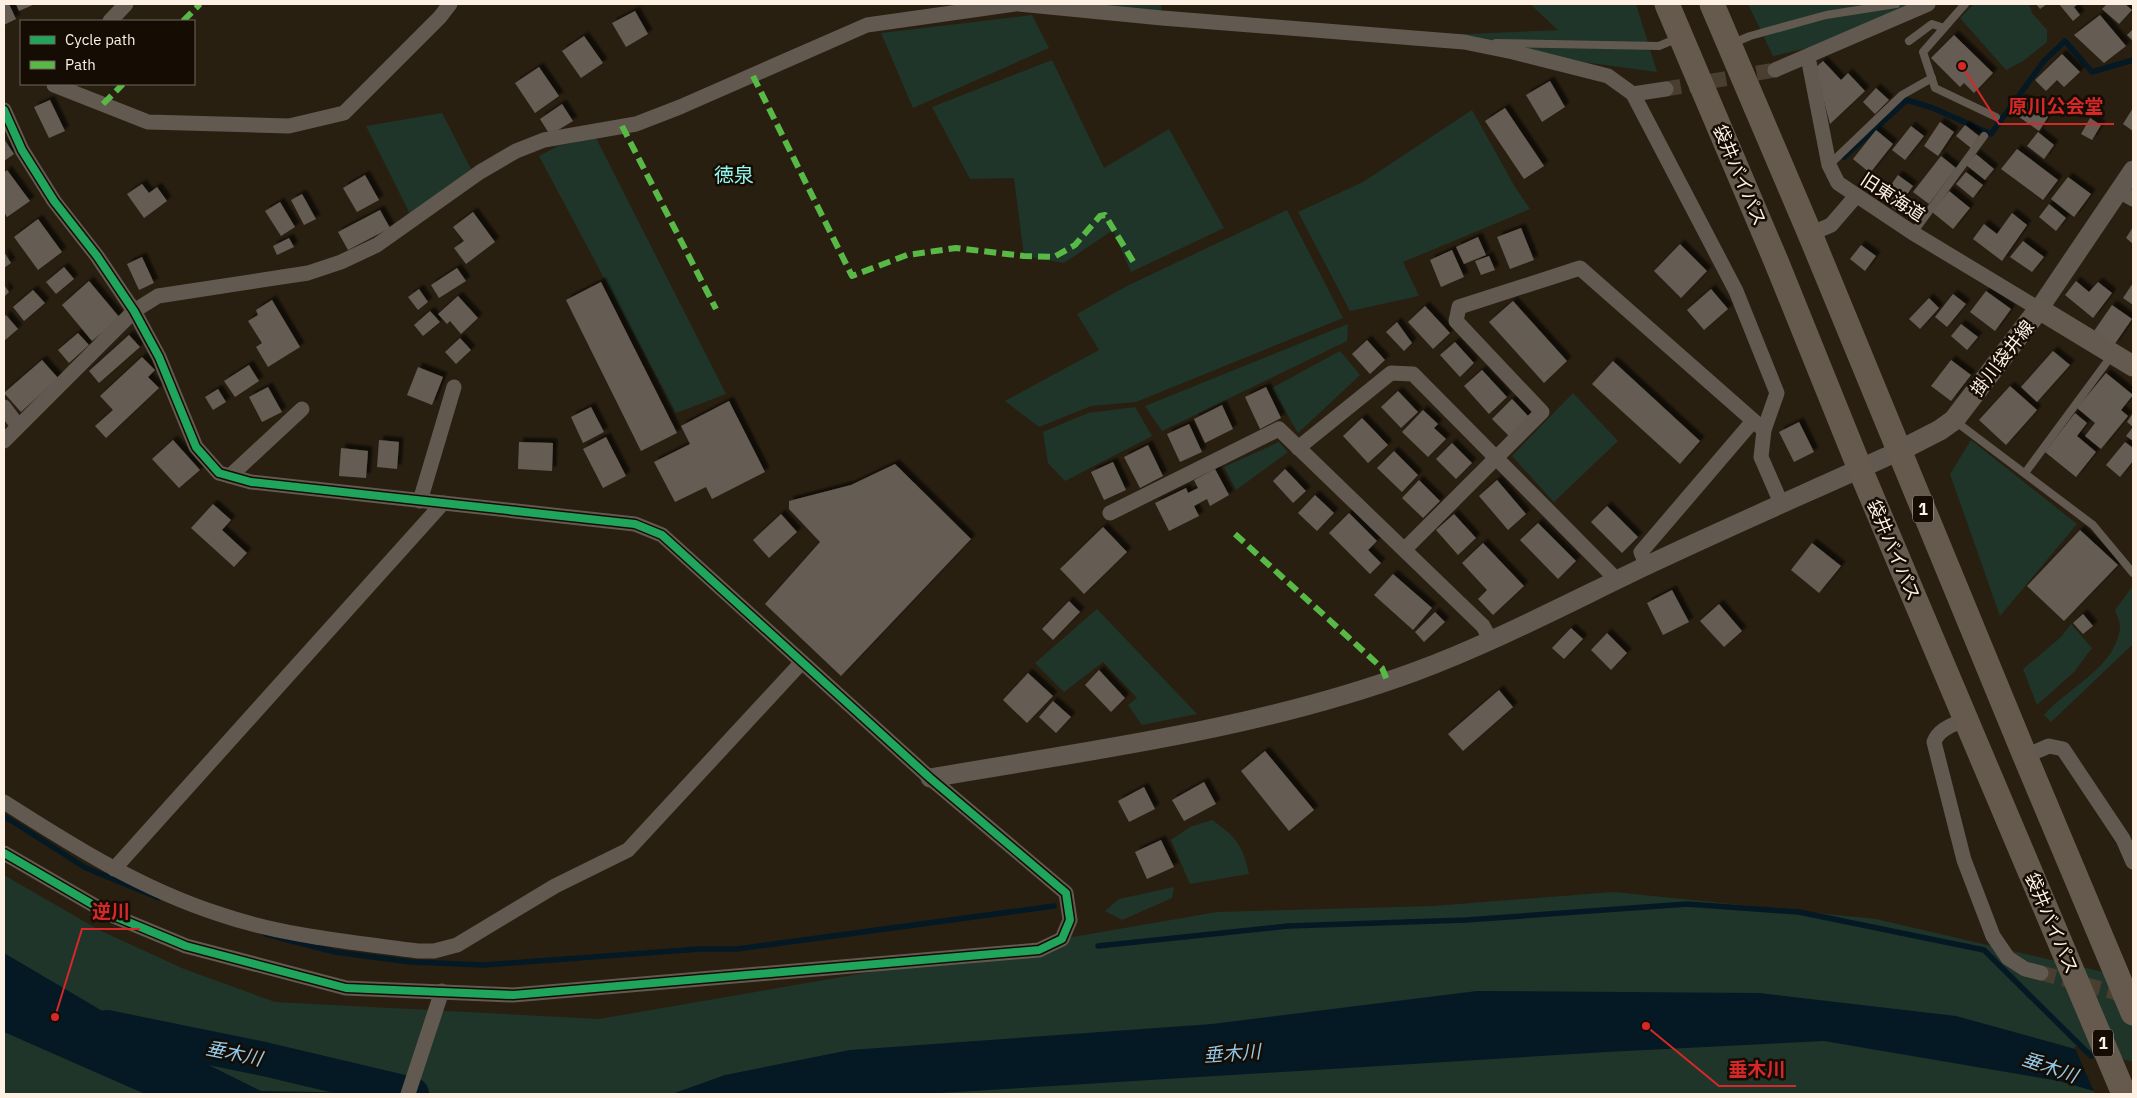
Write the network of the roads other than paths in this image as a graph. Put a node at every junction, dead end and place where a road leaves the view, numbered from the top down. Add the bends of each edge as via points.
1 (126, 4) edge
2 (450, 4) edge
3 (1017, 4) edge
4 (1896, 4) edge
5 (1928, 4) edge
6 (1965, 4) edge
7 (1714, 10) edge
8 (111, 20) edge
9 (1674, 20) edge
10 (1944, 28) junction
11 (1909, 41) dead end
12 (1464, 42) junction
13 (1729, 45) junction
14 (1808, 57) junction
15 (1775, 70) tunnel mouth
16 (1932, 78) junction
17 (54, 85) edge
18 (1666, 89) tunnel mouth
19 (1633, 94) junction
20 (4, 110) edge
21 (1996, 117) dead end
22 (1984, 136) dead end
23 (1829, 165) junction
24 (2133, 170) edge
25 (2126, 195) edge
26 (1856, 196) junction
27 (1913, 233) junction
28 (1810, 234) junction
29 (2039, 309) junction
30 (134, 312) junction
31 (2113, 353) junction
32 (2133, 366) edge
33 (454, 386) dead end
34 (4, 407) edge
35 (302, 409) dead end
36 (1954, 420) junction
37 (18, 426) junction
38 (1759, 426) junction
39 (4, 441) edge
40 (1298, 448) junction
41 (1900, 451) junction
42 (1496, 459) junction
43 (1860, 469) junction
44 (2025, 473) junction
45 (230, 476) junction
46 (420, 501) junction
47 (443, 503) junction
48 (1781, 503) junction
49 (1110, 513) dead end
50 (1405, 549) junction
51 (1647, 566) junction
52 (2133, 573) edge
53 (1617, 580) junction
54 (1490, 639) junction
55 (802, 662) junction
56 (1966, 719) junction
57 (2025, 756) junction
58 (930, 778) junction
59 (4, 802) edge
60 (4, 853) edge
61 (2133, 862) edge
62 (114, 869) junction
63 (2041, 973) tunnel mouth
64 (440, 996) junction
65 (2131, 1008) edge
66 (408, 1094) edge
67 (2124, 1094) edge

1 - 8 street
2 - 17 street via 344,113 289,126 148,122
3 - 12 street
3 - 30 street via 868,25 680,108 636,124 544,140 516,151 480,172 377,246 342,262 308,273 158,296
4 - 13 lane via 1826,14
5 - 14 street
6 - 10 lane
7 - 13 highway, 1
9 - 12 lane via 1659,46
9 - 43 highway, 袋井バイパス / 1
10 - 11 lane via 1932,24
10 - 16 lane via 1923,52
12 - 19 street via 1608,76
13 - 28 highway, 1
14 - 15 street
14 - 23 street, 旧東海道
16 - 21 lane via 1935,88
16 - 23 lane via 1902,95
18 - 19 street
19 - 38 street via 1736,292 1777,394
20 - 30 street via 22,150 54,201 97,256
22 - 27 lane
23 - 26 street, 旧東海道 via 1838,183
24 - 25 street
25 - 29 street
26 - 27 street, 旧東海道
26 - 28 street via 1831,225
27 - 29 street, 旧東海道
28 - 41 highway, 1
29 - 31 main road, 掛川袋井線
29 - 36 main road, 掛川袋井線
30 - 37 street
30 - 45 street via 159,357 196,448 219,473
31 - 32 main road, 掛川袋井線
31 - 44 lane
33 - 46 street
34 - 37 street
35 - 45 street
36 - 41 main road, 掛川袋井線
36 - 44 lane
37 - 39 street
38 - 42 street via 1580,268 1459,307 1456,321 1542,412
38 - 48 street via 1761,457
38 - 51 street via 1641,552
40 - 42 street via 1391,373 1413,374
40 - 49 street via 1279,429
40 - 50 street
41 - 43 street
41 - 57 highway, 1
42 - 50 street
42 - 53 street
43 - 48 street
43 - 56 highway, 袋井バイパス / 1
44 - 52 lane via 2093,525
45 - 46 street via 251,482
46 - 47 street
47 - 55 street via 635,524 662,535
47 - 62 street
48 - 51 street
50 - 54 street via 1483,626
51 - 53 street
53 - 54 street
54 - 58 street via 1415,671 1243,722
55 - 58 street
55 - 62 street via 628,850 555,886 457,945 418,952 305,936 220,915 165,894
56 - 63 street via 1941,731 1934,742 1964,860 1993,936 2008,958 2025,969
56 - 67 highway, 袋井バイパス / 1
57 - 61 street via 2049,746 2063,749 2123,839
57 - 65 highway, 1
58 - 64 street via 1066,893 1070,920 1062,939 1039,950 512,995
59 - 62 street
60 - 64 street via 109,914 186,946 346,988
64 - 66 street

